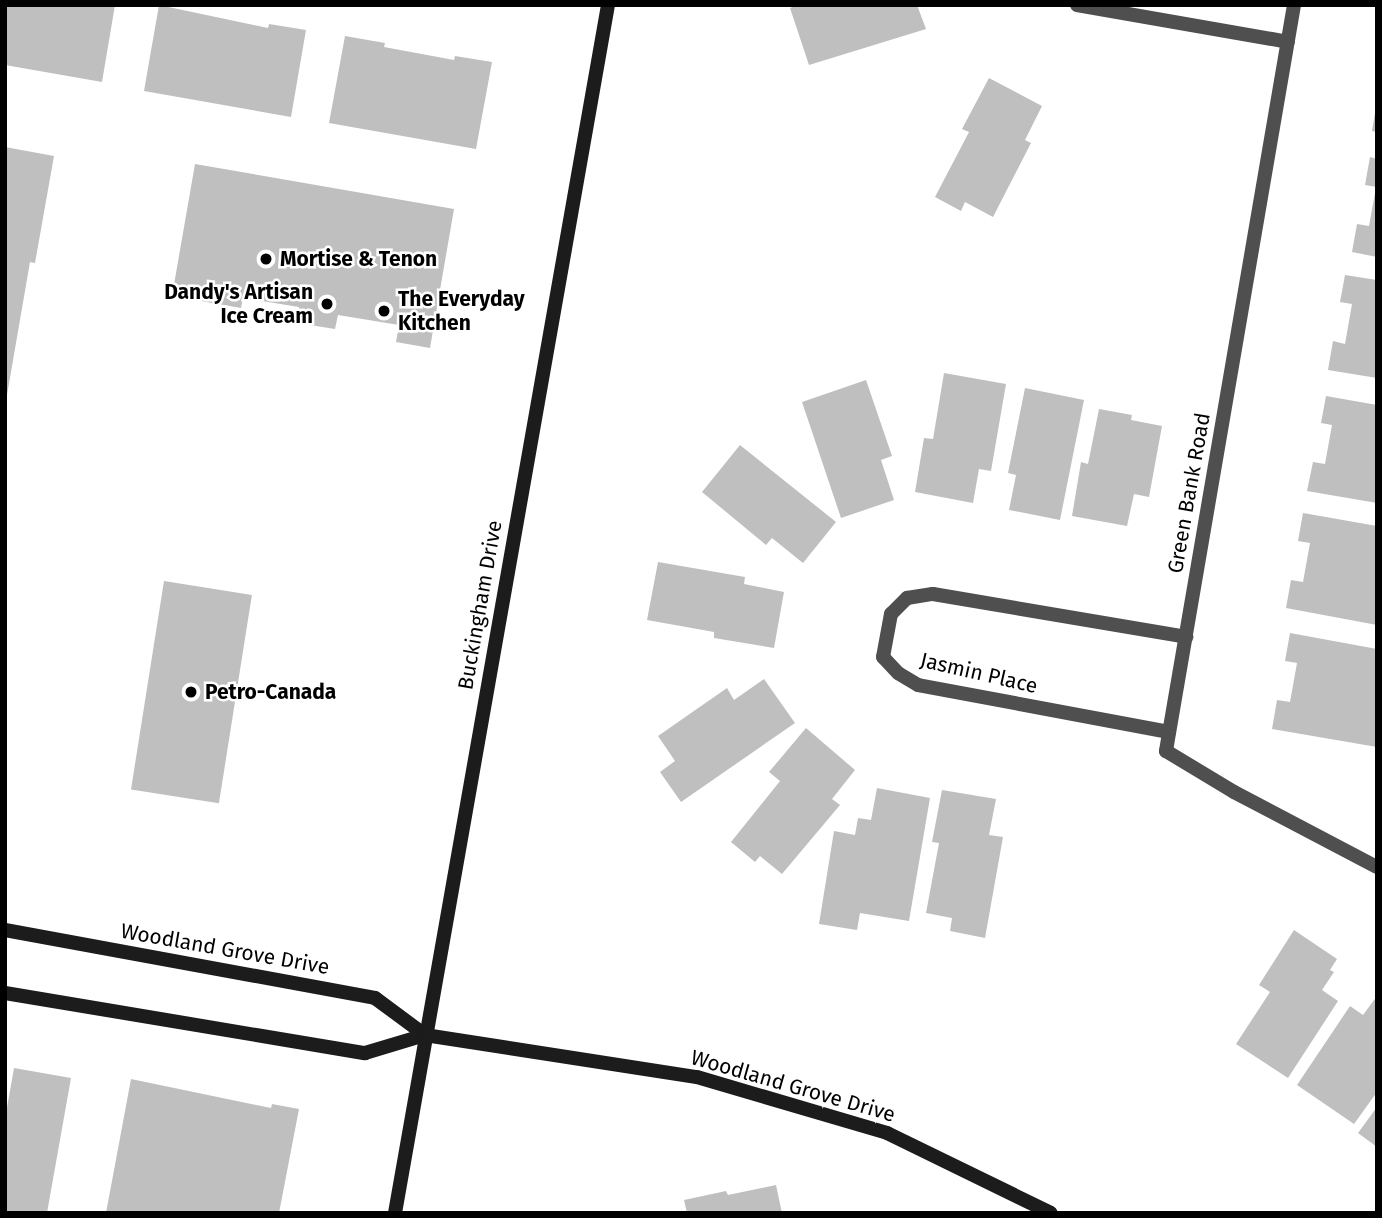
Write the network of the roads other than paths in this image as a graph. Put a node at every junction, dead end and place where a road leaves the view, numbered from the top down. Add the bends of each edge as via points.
1 (608, 5) edge
2 (1077, 5) edge
3 (1294, 5) edge
4 (1288, 42) junction
5 (1186, 637) junction
6 (1169, 732) junction
7 (1377, 867) edge
8 (5, 930) edge
9 (5, 993) edge
10 (425, 1035) junction
11 (395, 1213) edge
12 (1051, 1213) edge

1 - 10 street, Buckingham Drive
2 - 4 street
3 - 4 street, Green Bank Road
4 - 5 street, Green Bank Road
5 - 6 street, Green Bank Road
5 - 6 street, Jasmin Place via 933,594 907,598 891,614 883,657 918,685
6 - 7 street via 1166,751
8 - 10 street, Woodland Grove Drive via 375,998
9 - 10 street, Woodland Grove Drive via 365,1053
10 - 11 street, Buckingham Drive
10 - 12 street, Woodland Grove Drive via 697,1077 887,1133

